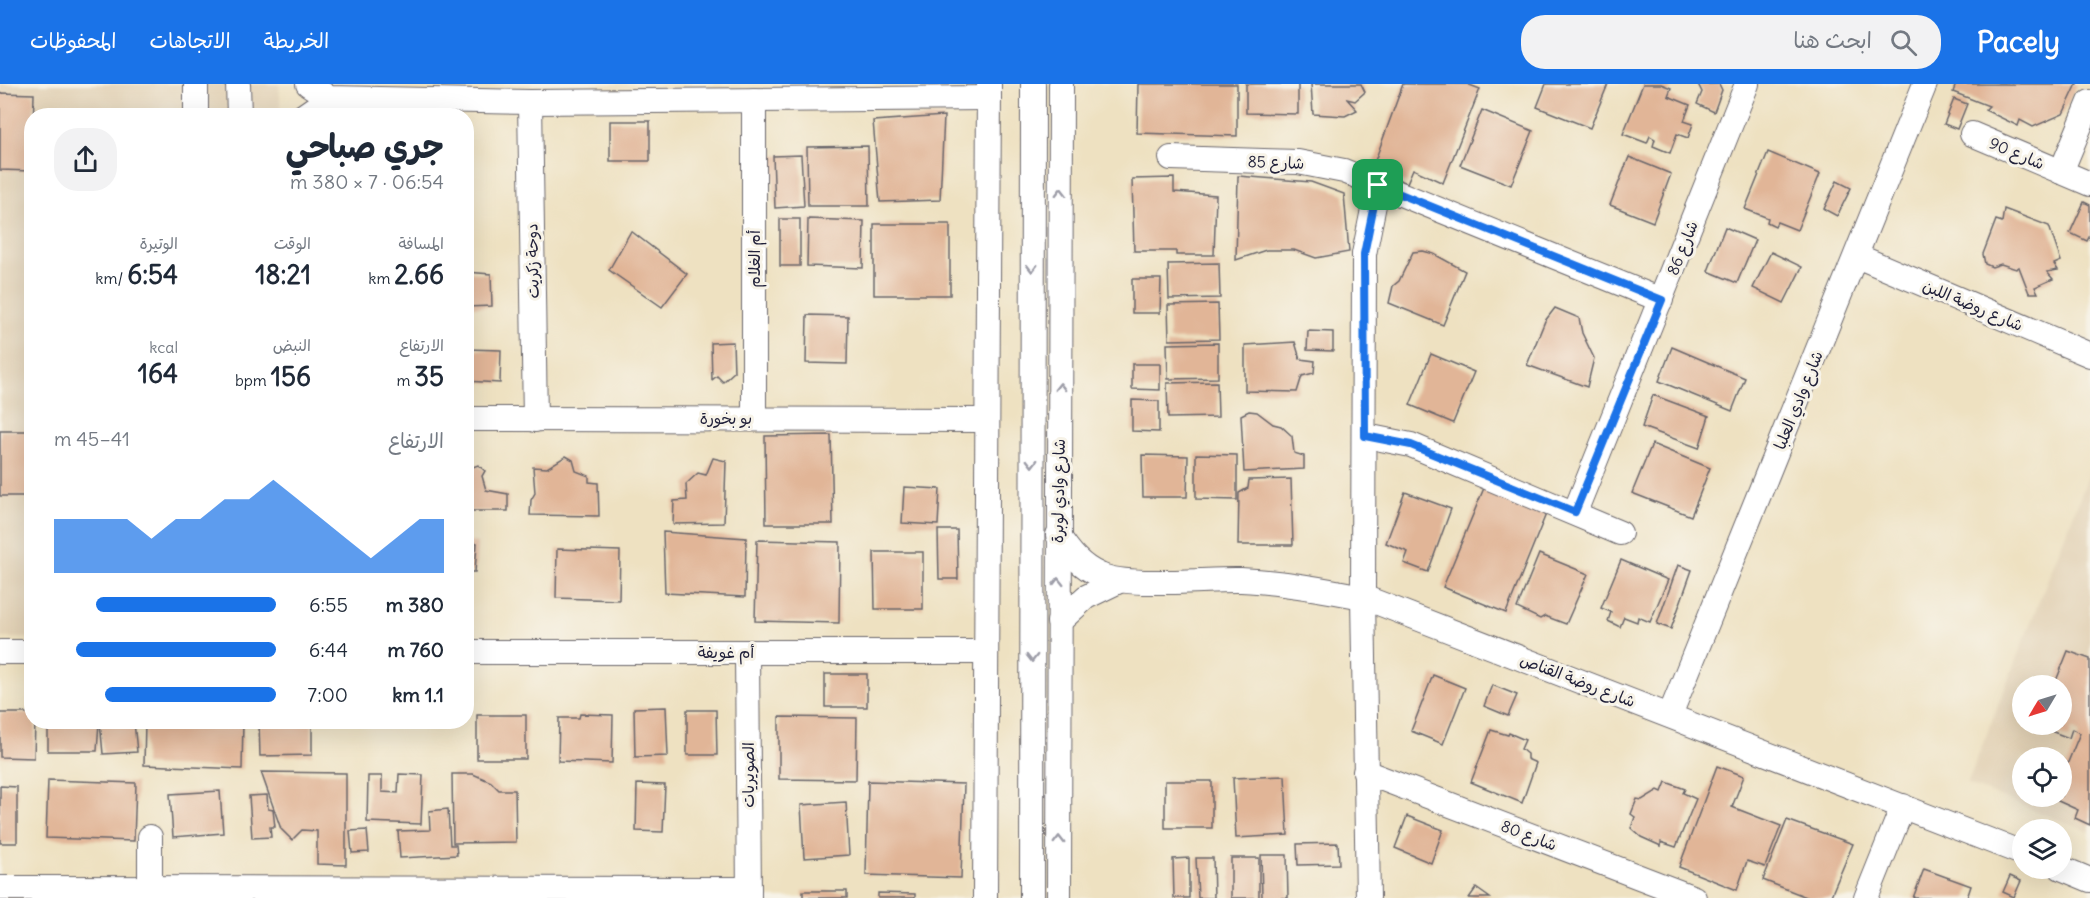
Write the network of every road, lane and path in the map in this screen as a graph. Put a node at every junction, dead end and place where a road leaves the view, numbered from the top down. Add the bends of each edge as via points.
1 (196, 84) edge
2 (238, 84) edge
3 (298, 84) edge
4 (308, 84) edge
5 (1033, 84) edge
6 (1061, 84) edge
7 (1747, 84) edge
8 (1925, 84) edge
9 (989, 91) edge
10 (329, 98) junction
11 (753, 100) junction
12 (530, 102) junction
13 (2090, 102) edge
14 (196, 108) edge
15 (239, 108) edge
16 (300, 108) edge
17 (313, 108) edge
18 (1972, 134) dead end
19 (1170, 158) dead end
20 (2061, 172) junction
21 (2090, 184) edge
22 (1378, 185) junction
23 (1857, 256) junction
24 (1662, 300) junction
25 (2090, 355) edge
26 (754, 418) junction
27 (474, 419) edge
28 (534, 420) junction
29 (986, 420) junction
30 (1365, 436) junction
31 (1575, 512) junction
32 (1620, 533) dead end
33 (1058, 535) junction
34 (1119, 581) junction
35 (1363, 597) junction
36 (1059, 622) junction
37 (0, 652) edge
38 (24, 652) edge
39 (474, 652) edge
40 (747, 652) junction
41 (986, 652) junction
42 (1670, 716) junction
43 (1365, 772) junction
44 (1903, 806) junction
45 (150, 837) dead end
46 (2012, 849) edge
47 (2072, 873) edge
48 (2090, 880) edge
49 (0, 888) edge
50 (150, 888) junction
51 (66, 893) edge
52 (293, 893) edge
53 (525, 893) edge
54 (749, 894) edge
55 (985, 898) edge
56 (1032, 898) edge
57 (1059, 898) edge
58 (1368, 898) edge
59 (1694, 898) edge
60 (1866, 898) edge

1 - 14 street
2 - 15 street
3 - 16 street
4 - 10 street
5 -> 56 street, شارع وادي لوبرة
33 -> 6 street, شارع وادي لوبرة
7 - 24 street, شارع 86
8 - 23 street, شارع وادي العلبا
9 - 11 street
9 - 29 street
10 - 12 street
10 - 17 street
11 - 12 street
11 - 26 street, أم الغلام
12 - 28 street, دوحة زكريت
13 - 20 street, شارع 90
18 - 20 street, شارع 90
19 - 22 street, شارع 85 via 1319,164
20 - 21 street, شارع 90
22 - 24 street, شارع 85
22 - 30 street via 1364,254
23 - 25 street, شارع روضة اللبن
23 - 42 street, شارع وادي العلبا
24 - 31 street, شارع 86
26 - 28 street, بو بخورة
26 - 29 street, بو بخورة
27 - 28 street, بو بخورة
29 - 41 street
30 - 31 street via 1411,445
30 - 35 street
31 - 32 street
33 - 34 street, شارع روضة القناص via 1083,566
36 -> 33 street, شارع وادي لوبرة
34 - 35 street, شارع روضة القناص via 1295,584
34 - 36 street, شارع روضة القناص via 1086,597
35 - 42 street, شارع روضة القناص
35 - 43 street
57 -> 36 street, شارع وادي لوبرة
37 - 38 street
39 - 40 street, أم غويفة
40 - 41 street, أم غويفة
40 - 54 street, الصويريات
41 - 55 street
42 - 44 street, شارع روضة القناص
43 - 58 street
43 - 59 street, شارع 80
44 - 46 street, شارع روضة القناص
44 - 60 street
45 - 50 street
47 - 48 street
49 - 51 street
50 - 51 street
50 - 52 street
52 - 53 street
53 - 54 street

